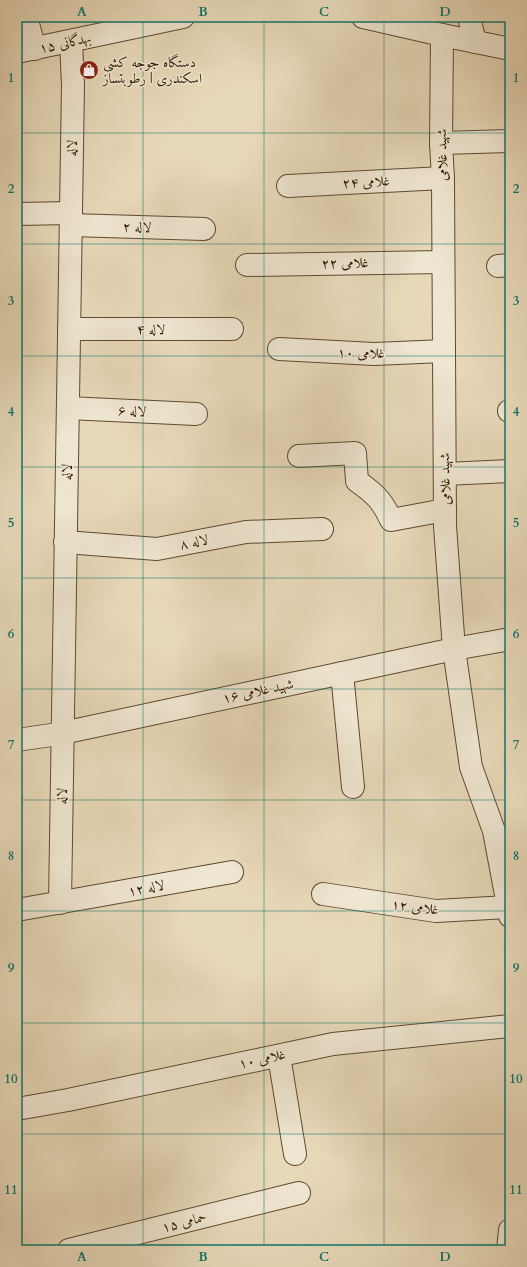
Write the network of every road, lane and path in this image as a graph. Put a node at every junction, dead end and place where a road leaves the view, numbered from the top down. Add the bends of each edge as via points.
1 (26, 17) edge
2 (363, 17) edge
3 (470, 17) edge
4 (171, 18) edge
5 (442, 35) junction
6 (71, 42) junction
7 (475, 42) junction
8 (510, 49) edge
9 (26, 51) edge
10 (510, 141) edge
11 (441, 143) junction
12 (443, 178) junction
13 (288, 186) dead end
14 (17, 214) edge
15 (71, 219) junction
16 (204, 229) dead end
17 (443, 262) junction
18 (247, 264) dead end
19 (69, 329) junction
20 (232, 329) dead end
21 (279, 349) dead end
22 (444, 351) junction
23 (68, 408) junction
24 (196, 414) dead end
25 (298, 456) dead end
26 (510, 471) edge
27 (444, 474) junction
28 (445, 510) junction
29 (322, 528) dead end
30 (65, 542) junction
31 (510, 639) edge
32 (454, 649) junction
33 (342, 673) junction
34 (62, 733) junction
35 (17, 740) edge
36 (353, 787) dead end
37 (232, 872) dead end
38 (323, 894) dead end
39 (60, 903) junction
40 (17, 910) edge
41 (509, 911) edge
42 (510, 1026) edge
43 (279, 1056) junction
44 (17, 1108) edge
45 (295, 1154) dead end
46 (299, 1193) dead end
47 (510, 1230) edge
48 (69, 1250) edge
49 (508, 1250) edge

1 - 9 street
2 - 5 street
3 - 7 street
4 - 6 street, بهدگانی ۱۵
5 - 7 street
5 - 11 street, شهید غلامی
6 - 9 street, بهدگانی ۱۵
6 - 15 street, لاله via 74,86
7 - 8 street
10 - 11 street
11 - 12 street, شهید غلامی
12 - 13 street, غلامی ۲۴
12 - 17 street, شهید غلامی
14 - 15 street, لاله ۲
15 - 16 street, لاله ۲
15 - 19 street, لاله
17 - 18 street, غلامی ۲۲
17 - 22 street, شهید غلامی
19 - 20 street, لاله ۴
19 - 23 street, لاله
21 - 22 street, غلامی ۱۰ via 374,354
22 - 27 street, شهید غلامی
23 - 24 street, لاله ۶
23 - 30 street, لاله
25 - 28 street via 355,453 357,481 375,494 387,509 391,520
26 - 27 street
27 - 28 street, شهید غلامی
28 - 32 street, شهید غلامی
29 - 30 street, لاله ۸ via 246,532 157,549
30 - 34 street, لاله
31 - 32 street, شهید غلامی ۱۶
32 - 33 street, شهید غلامی ۱۶
32 - 41 street, شهید غلامی via 471,767 494,831
33 - 34 street, شهید غلامی ۱۶
33 - 36 street
34 - 35 street, شهید غلامی ۱۶
34 - 39 street, لاله
37 - 39 street, لاله ۱۲
38 - 41 street, غلامی ۱۲ via 436,911
39 - 40 street, لاله ۱۲
42 - 43 street, غلامی ۱۰ via 333,1044
43 - 44 street, غلامی ۱۰ via 68,1100
43 - 45 street
46 - 48 street, حمامی ۱۵
47 - 49 street

